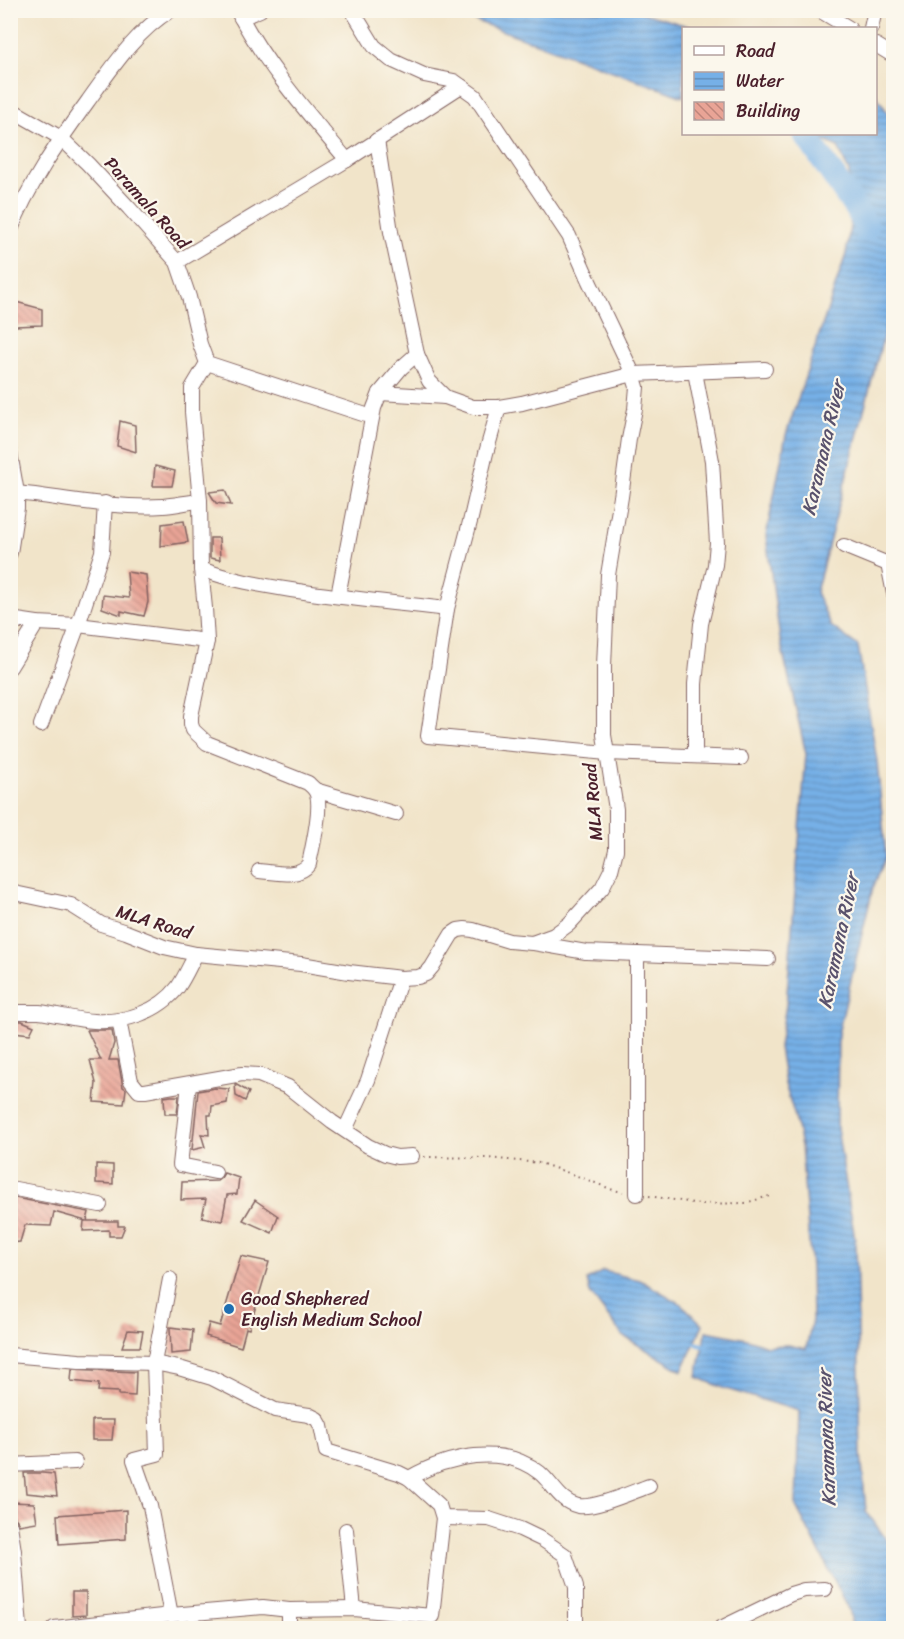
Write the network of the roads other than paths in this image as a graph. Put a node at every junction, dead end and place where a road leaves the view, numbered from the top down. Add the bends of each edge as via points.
1 (171, 10) edge
2 (260, 10) edge
3 (352, 10) edge
4 (819, 10) edge
5 (875, 10) edge
6 (239, 14) edge
7 (847, 27) edge
8 (872, 27) edge
9 (877, 46) edge
10 (894, 56) edge
11 (461, 86) junction
12 (10, 109) edge
13 (61, 138) junction
14 (377, 140) junction
15 (346, 160) junction
16 (10, 232) edge
17 (177, 262) junction
18 (417, 354) junction
19 (207, 363) junction
20 (765, 369) dead end
21 (695, 372) junction
22 (633, 374) junction
23 (380, 393) junction
24 (445, 397) junction
25 (499, 407) junction
26 (372, 417) junction
27 (10, 453) edge
28 (17, 492) junction
29 (200, 501) junction
30 (105, 503) junction
31 (844, 546) dead end
32 (10, 553) edge
33 (201, 569) junction
34 (894, 594) edge
35 (338, 596) junction
36 (447, 609) junction
37 (10, 619) edge
38 (37, 623) junction
39 (78, 625) junction
40 (207, 640) junction
41 (10, 667) edge
42 (41, 725) dead end
43 (607, 753) junction
44 (695, 756) junction
45 (741, 758) dead end
46 (315, 790) junction
47 (396, 814) dead end
48 (259, 871) dead end
49 (10, 892) edge
50 (532, 943) junction
51 (196, 954) junction
52 (637, 954) junction
53 (768, 959) dead end
54 (401, 978) junction
55 (10, 1012) edge
56 (119, 1020) junction
57 (189, 1084) junction
58 (345, 1130) junction
59 (412, 1156) road end
60 (215, 1172) dead end
61 (10, 1188) edge
62 (637, 1194) road end
63 (100, 1205) dead end
64 (170, 1280) dead end
65 (10, 1355) edge
66 (154, 1363) junction
67 (75, 1462) dead end
68 (10, 1465) edge
69 (409, 1479) junction
70 (649, 1486) dead end
71 (443, 1518) junction
72 (10, 1526) edge
73 (346, 1530) dead end
74 (825, 1589) dead end
75 (354, 1609) junction
76 (289, 1610) junction
77 (171, 1615) junction
78 (20, 1629) edge
79 (54, 1629) edge
80 (289, 1629) edge
81 (576, 1629) edge
82 (721, 1629) edge

1 - 13 street via 138,37
2 - 6 street
3 - 11 street via 374,46 391,60
4 - 7 street
5 - 8 street
6 - 15 street via 284,85
9 - 10 street
11 - 14 street
11 - 22 street, MLA Road via 475,96 569,236
12 - 13 street, Paramala Road
13 - 16 street
13 - 17 street, Paramala Road
14 - 15 street
14 - 18 street via 391,232
15 - 17 street
17 - 19 street, Paramala Road
18 - 23 street
18 - 24 street via 429,381
19 - 26 street
19 - 29 street via 192,388
20 - 21 street
21 - 22 street
21 - 44 street via 712,461 717,543 701,624 695,684
22 - 25 street
22 - 43 street, MLA Road via 635,409 608,574 604,666
23 - 24 street
23 - 26 street
24 - 25 street via 473,407
25 - 36 street
26 - 35 street
27 - 28 street
28 - 30 street
28 - 32 street
29 - 30 street via 163,506
29 - 33 street
30 - 39 street via 102,552
31 - 34 street via 888,564
33 - 35 street via 225,578
33 - 40 street
35 - 36 street
36 - 43 street via 428,736
37 - 38 street
38 - 39 street
38 - 41 street
39 - 40 street
39 - 42 street
40 - 46 street via 191,716 193,730 207,743 308,783
43 - 44 street
43 - 50 street, MLA Road via 616,809 612,870 602,888 569,924
44 - 45 street
46 - 47 street
46 - 48 street via 318,815 309,864 296,873
49 - 51 street, MLA Road via 71,905 101,924
50 - 52 street via 586,952
50 - 54 street, MLA Road via 458,930 426,974
51 - 54 street, MLA Road
51 - 56 street via 178,988 167,999 152,1009
52 - 53 street
52 - 62 street
54 - 58 street via 368,1080
55 - 56 street
56 - 57 street via 131,1081 139,1090
57 - 58 street via 242,1074 259,1075 288,1087
57 - 60 street via 180,1165
58 - 59 street via 385,1154
61 - 63 street
64 - 66 street
65 - 66 street via 79,1362
66 - 69 street via 212,1378 275,1410 309,1415 321,1426 326,1451
66 - 77 street via 157,1454 135,1460 150,1506
67 - 68 street
69 - 70 street via 444,1463 470,1456 494,1456 523,1463 577,1506 591,1506
69 - 71 street via 439,1505
71 - 75 street via 432,1616
71 - 81 street via 489,1519 520,1529 565,1555 576,1587
72 - 78 street
73 - 75 street
74 - 82 street via 791,1594
75 - 76 street
76 - 77 street via 263,1608
76 - 80 street
77 - 79 street

